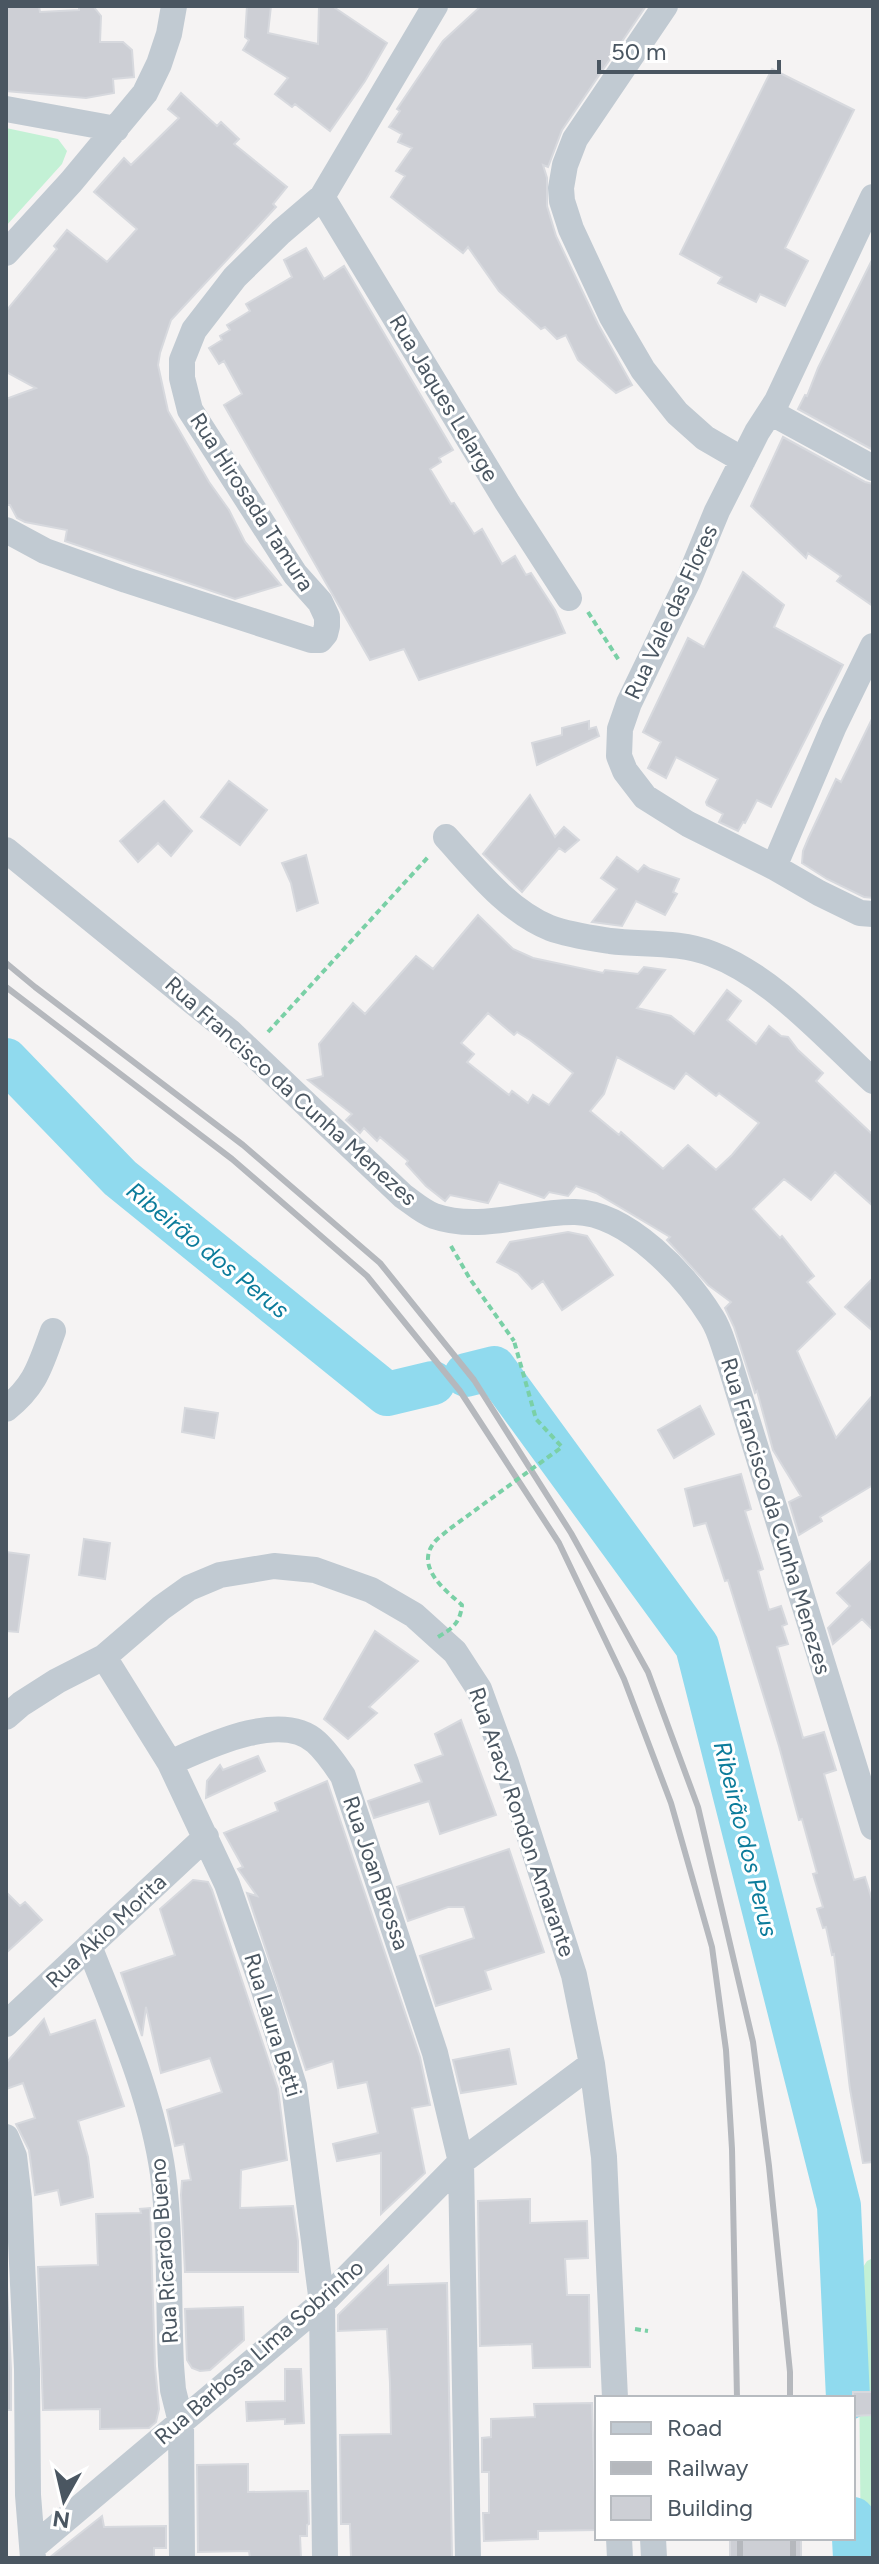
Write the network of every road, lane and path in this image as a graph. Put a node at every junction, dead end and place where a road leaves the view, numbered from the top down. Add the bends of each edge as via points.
1 (174, 6) edge
2 (435, 6) edge
3 (665, 6) edge
4 (6, 109) edge
5 (116, 129) junction
6 (322, 197) junction
7 (873, 197) edge
8 (6, 253) edge
9 (770, 412) junction
10 (743, 460) junction
11 (873, 468) edge
12 (6, 530) edge
13 (569, 598) joint
14 (873, 646) edge
15 (637, 687) junction
16 (446, 837) joint
17 (6, 850) edge
18 (774, 867) junction
19 (873, 914) edge
20 (250, 1052) junction
21 (873, 1081) edge
22 (433, 1215) junction
23 (53, 1331) dead end
24 (6, 1409) edge
25 (438, 1637) junction
26 (104, 1657) junction
27 (6, 1717) edge
28 (170, 1763) junction
29 (873, 1825) edge
30 (206, 1837) junction
31 (89, 1946) junction
32 (6, 2024) edge
33 (592, 2064) junction
34 (6, 2137) edge
35 (461, 2162) junction
36 (322, 2303) junction
37 (615, 2396) edge
38 (181, 2422) junction
39 (33, 2552) edge
40 (182, 2558) edge
41 (325, 2558) edge
42 (468, 2558) edge

1 - 5 street via 159,64 145,93
2 - 6 street, Rua Hirosada Tamura
3 - 10 street via 575,139 565,165 562,201 612,317 643,370 677,413 705,438
4 - 5 street
5 - 8 street
6 - 12 street, Rua Hirosada Tamura via 235,277 194,330 182,360 190,410 295,574 320,602 327,617 320,640 126,580 45,551
6 - 13 street, Rua Jaques Lelarge
7 - 9 street, Rua Vale das Flores
9 - 10 street, Rua Vale das Flores
9 - 11 street
10 - 15 street, Rua Vale das Flores
13 - 15 path via 577,595
14 - 18 street
15 - 18 street, Rua Vale das Flores via 620,729 619,756 625,771 645,797
16 - 20 path
16 - 21 street via 520,911 550,928 611,941 674,945 734,963 779,994
17 - 20 street, Rua Francisco da Cunha Menezes
18 - 19 street, Rua Vale das Flores via 860,913
20 - 22 street, Rua Francisco da Cunha Menezes via 403,1196
22 - 25 path, bridge via 514,1341 536,1419 562,1447 432,1544 430,1572 462,1605 461,1618
22 - 29 street, Rua Francisco da Cunha Menezes via 458,1221 513,1220 579,1212 616,1221 651,1247 714,1320
23 - 24 street via 37,1375
25 - 26 street, Rua Aracy Rondon Amarante via 414,1615 371,1590 315,1570 274,1566 220,1575 189,1588
25 - 33 street, Rua Aracy Rondon Amarante via 455,1652 479,1689 574,1975
26 - 27 street, Rua Aracy Rondon Amarante via 57,1681
26 - 28 street
28 - 30 street, Rua Laura Betti
28 - 35 street, Rua Joan Brossa via 228,1737 289,1730 314,1739 343,1776 443,2081
30 - 31 street, Rua Akio Morita
30 - 36 street, Rua Laura Betti via 227,1884 294,2086
31 - 32 street, Rua Akio Morita
31 - 38 street, Rua Ricardo Bueno via 127,2045 163,2174 171,2365
33 - 35 street, Rua Barbosa Lima Sobrinho
33 - 37 street, Rua Aracy Rondon Amarante via 604,2157
34 - 39 street via 19,2199
35 - 36 street, Rua Barbosa Lima Sobrinho
35 - 42 street, Rua Joan Brossa
36 - 38 street, Rua Barbosa Lima Sobrinho
36 - 41 street, Rua Laura Betti
38 - 39 street, Rua Barbosa Lima Sobrinho
38 - 40 street, Rua Ricardo Bueno

